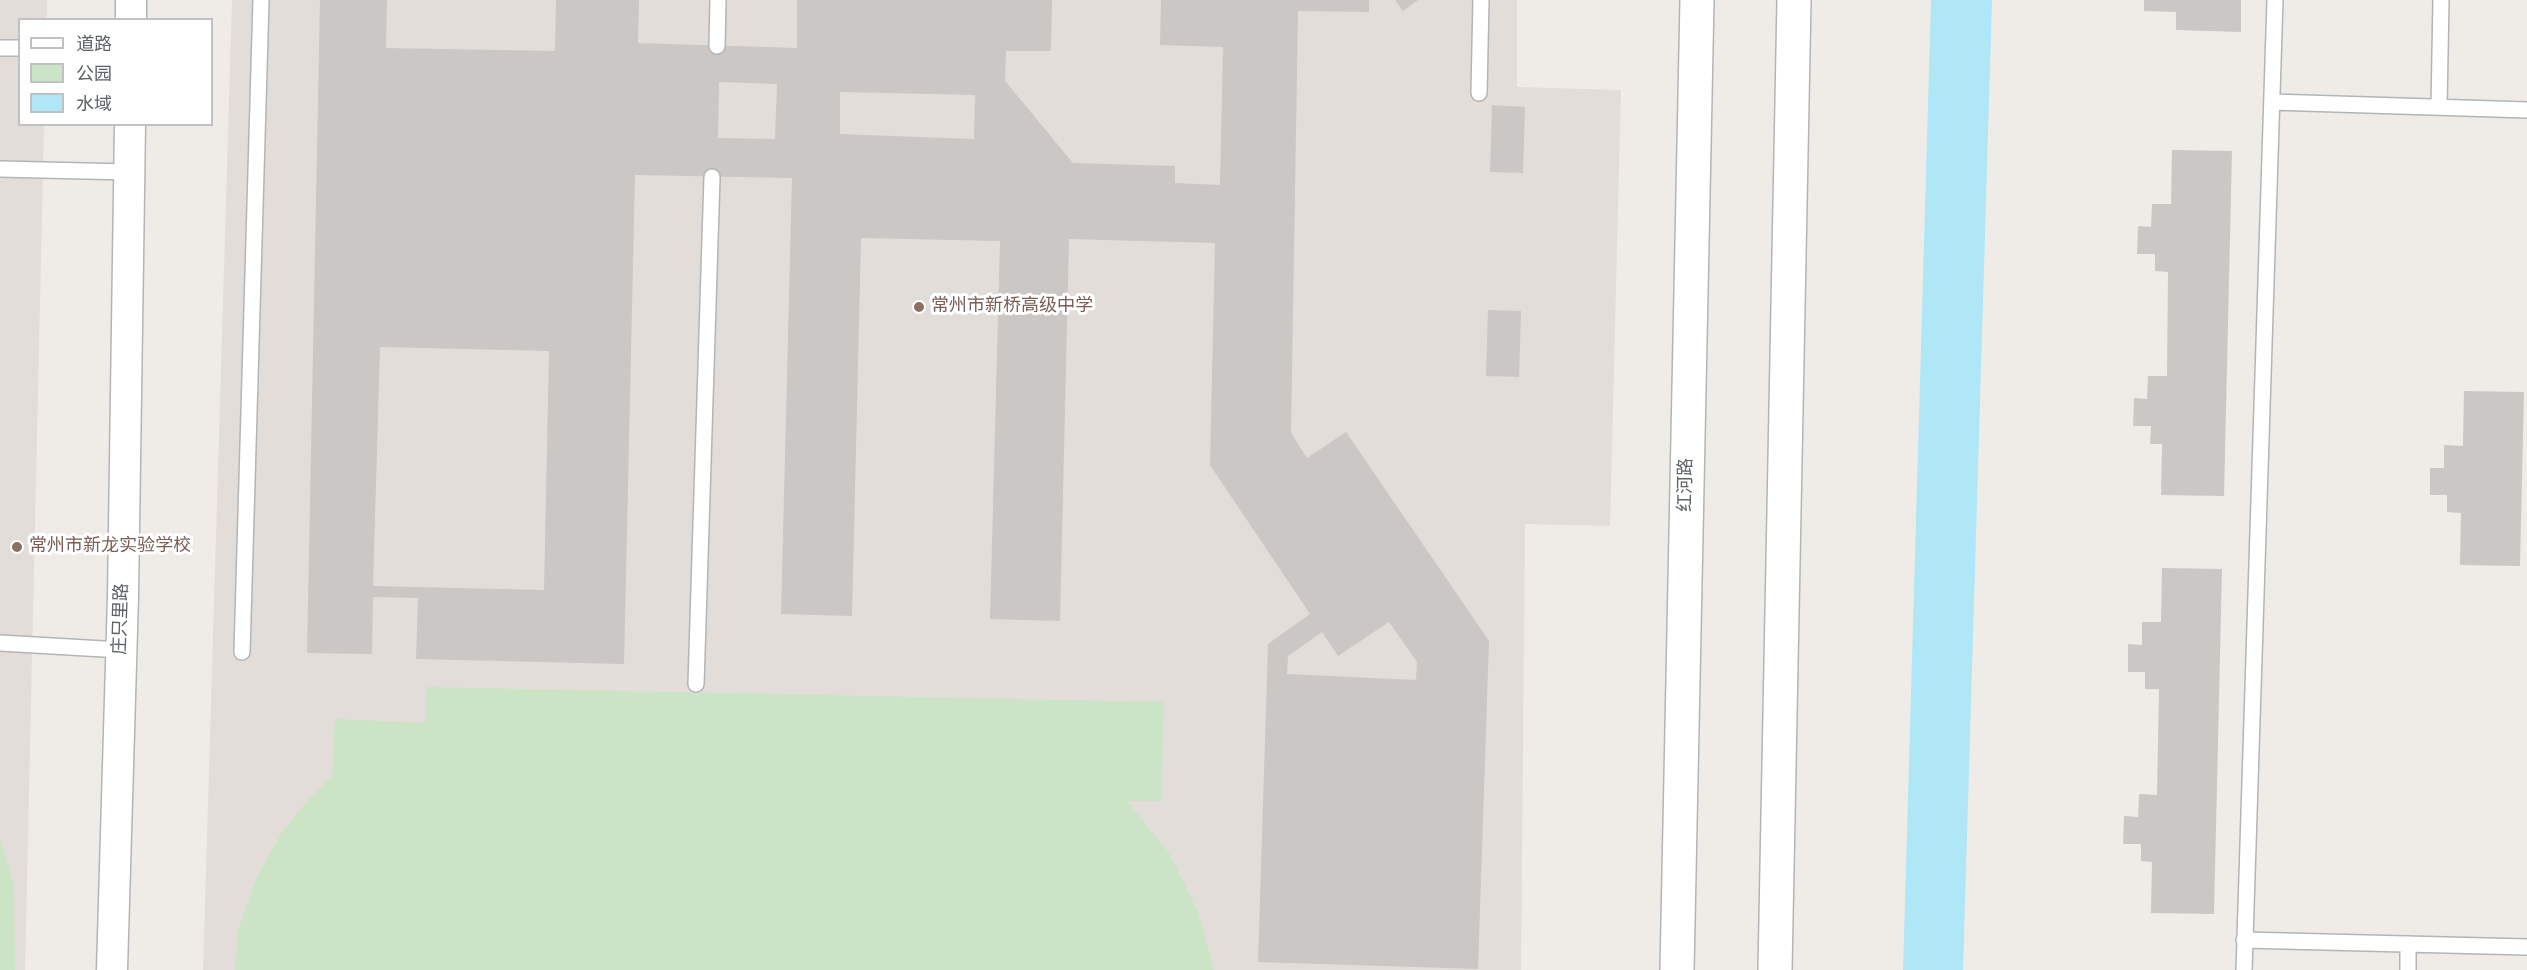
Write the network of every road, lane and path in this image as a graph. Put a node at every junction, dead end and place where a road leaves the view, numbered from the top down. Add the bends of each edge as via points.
1 (131, 0) edge
2 (261, 0) edge
3 (718, 0) edge
4 (1481, 0) edge
5 (1697, 0) edge
6 (1794, 0) edge
7 (2275, 0) edge
8 (2441, 0) edge
9 (131, 18) edge
10 (717, 46) dead end
11 (0, 48) edge
12 (18, 48) edge
13 (1479, 93) dead end
14 (2272, 102) junction
15 (2439, 107) junction
16 (2527, 110) edge
17 (130, 126) edge
18 (0, 169) edge
19 (129, 172) junction
20 (712, 177) dead end
21 (0, 643) edge
22 (121, 650) junction
23 (242, 652) dead end
24 (696, 684) dead end
25 (2244, 940) junction
26 (2408, 944) junction
27 (2527, 947) edge
28 (112, 970) edge
29 (1677, 970) edge
30 (1775, 970) edge
31 (2244, 970) edge
32 (2408, 970) edge

1 - 9 street
2 - 23 lane
3 - 10 lane
4 - 13 lane
5 - 29 street, 红河路
6 - 30 street
7 - 14 lane
8 - 15 lane
11 - 12 lane
14 - 15 lane
14 - 25 lane
15 - 16 lane
17 - 19 street, 庄只里路
18 - 19 lane
19 - 22 street, 庄只里路
20 - 24 lane
21 - 22 lane
22 - 28 street, 庄只里路
25 - 26 lane
25 - 31 lane
26 - 27 lane
26 - 32 lane

